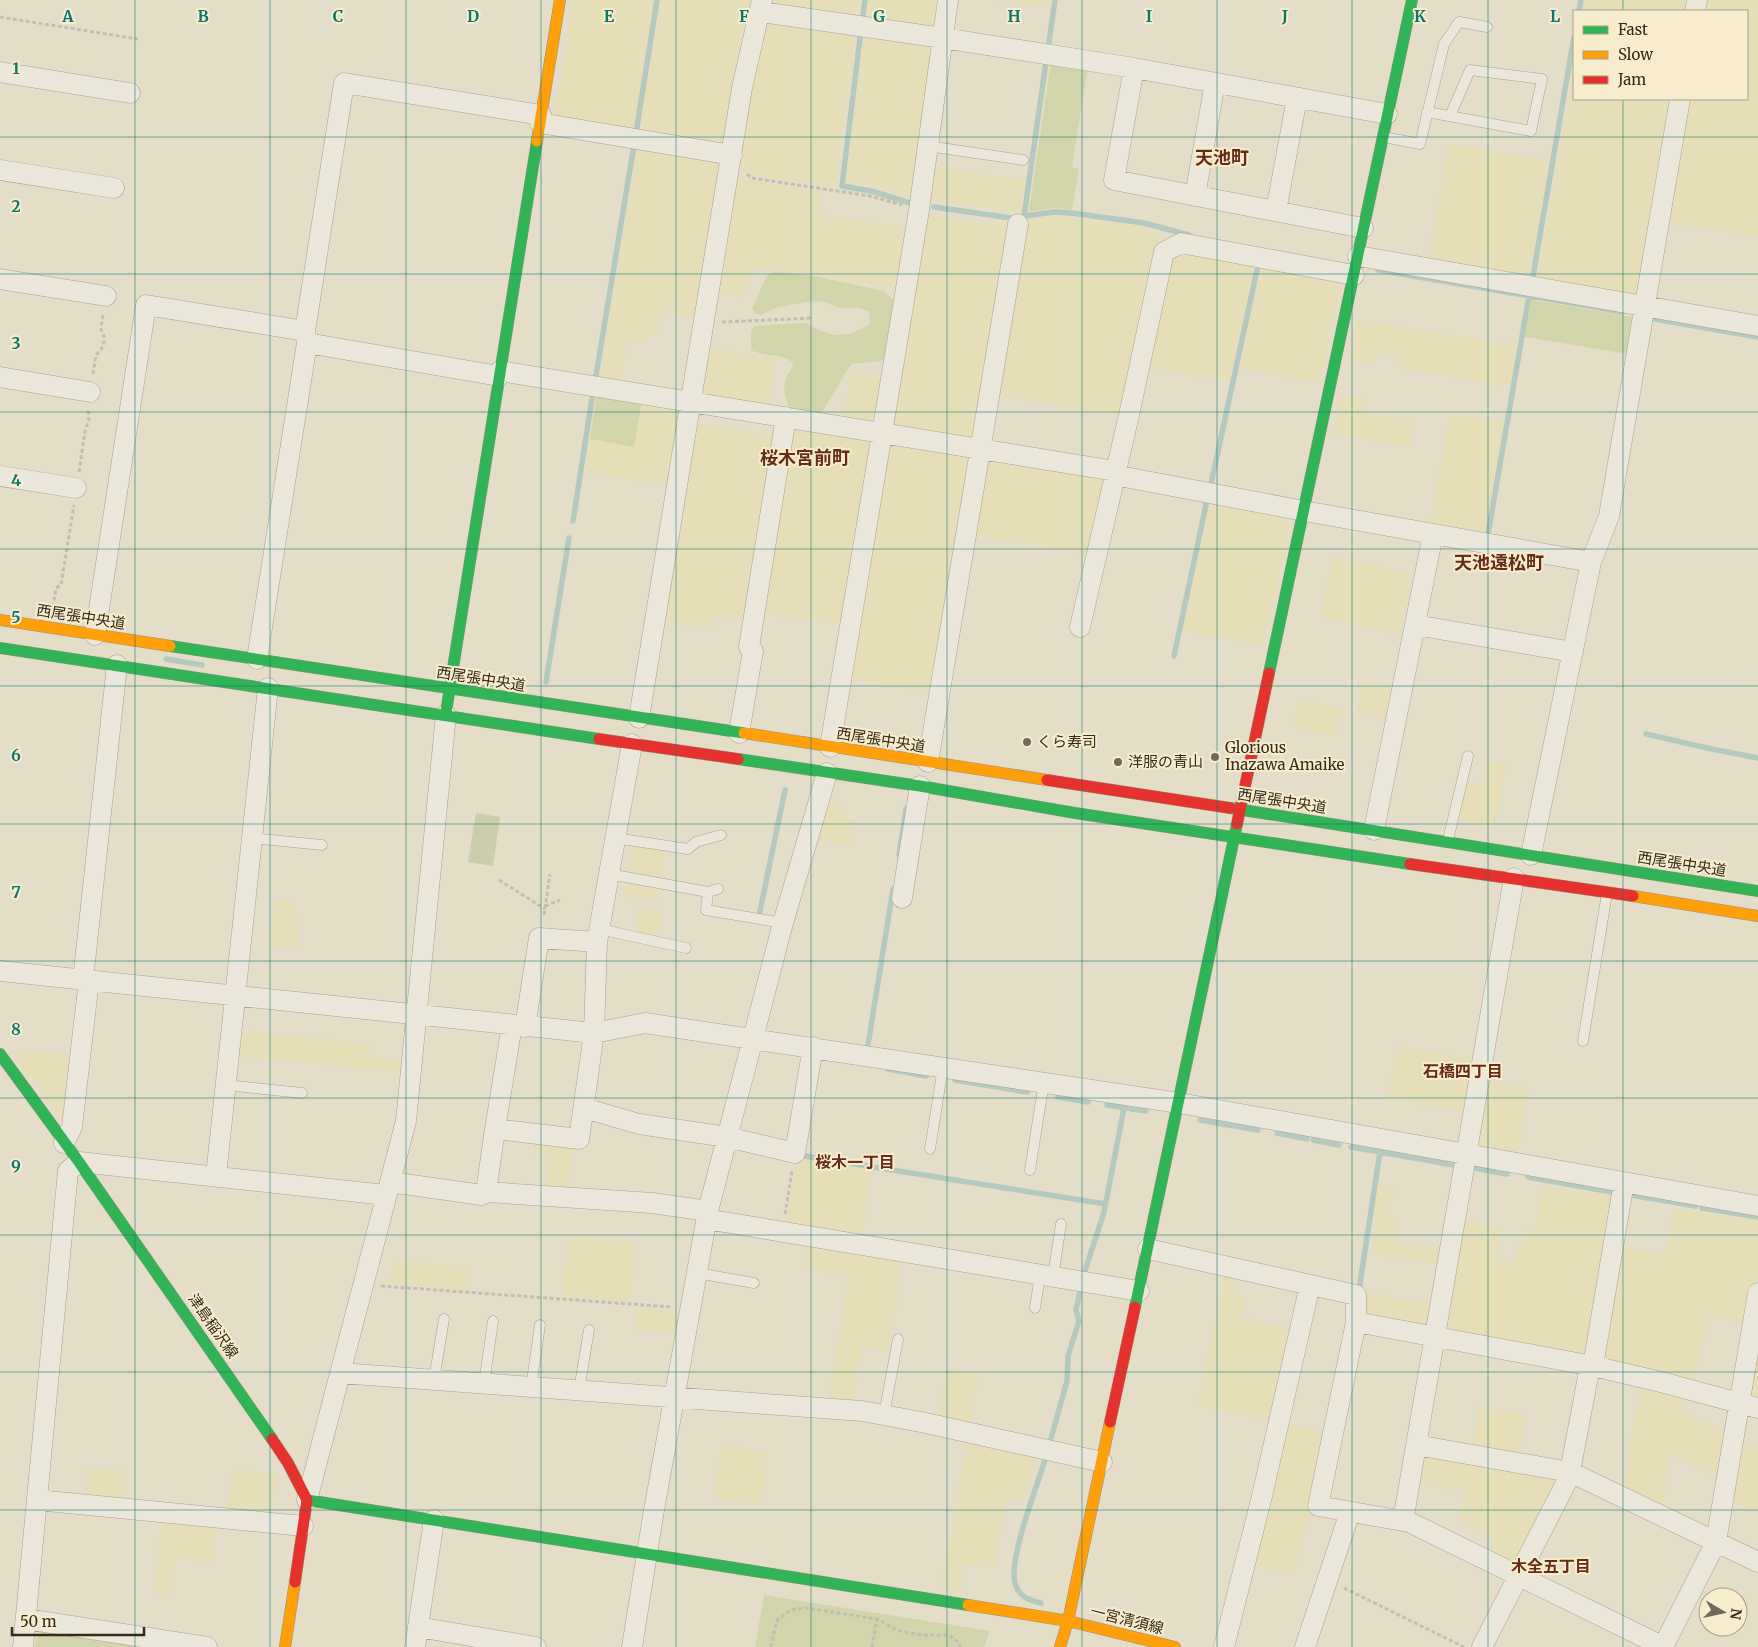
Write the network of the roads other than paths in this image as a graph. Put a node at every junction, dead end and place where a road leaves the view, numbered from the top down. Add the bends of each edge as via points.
1 (560, 0) edge
2 (948, 0) edge
3 (1412, 0) edge
4 (762, 6) edge
5 (1487, 27) dead end
6 (943, 38) junction
7 (1134, 68) junction
8 (0, 72) edge
9 (1215, 83) junction
10 (130, 92) dead end
11 (1297, 98) junction
12 (1680, 100) edge
13 (1427, 112) junction
14 (1387, 114) junction
15 (1450, 116) junction
16 (541, 119) junction
17 (1383, 137) junction
18 (928, 146) junction
19 (731, 160) junction
20 (1023, 160) dead end
21 (0, 170) edge
22 (114, 188) dead end
23 (1195, 196) junction
24 (1276, 211) junction
25 (1018, 224) dead end
26 (1363, 228) junction
27 (1356, 265) junction
28 (0, 279) edge
29 (106, 296) road end
30 (1644, 306) junction
31 (1758, 326) edge
32 (306, 337) junction
33 (500, 374) junction
34 (0, 377) edge
35 (90, 392) road end
36 (691, 402) junction
37 (786, 418) junction
38 (882, 433) junction
39 (980, 449) junction
40 (1115, 473) junction
41 (0, 476) edge
42 (76, 488) road end
43 (1304, 512) junction
44 (1433, 534) junction
45 (1591, 562) junction
46 (0, 620) edge
47 (1415, 625) junction
48 (1080, 627) dead end
49 (95, 634) junction
50 (0, 648) edge
51 (1573, 652) junction
52 (256, 660) junction
53 (117, 666) junction
54 (268, 688) junction
55 (448, 689) junction
56 (446, 715) junction
57 (639, 718) junction
58 (739, 733) junction
59 (632, 744) junction
60 (830, 747) junction
61 (1468, 756) dead end
62 (928, 762) junction
63 (827, 773) junction
64 (920, 786) junction
65 (1241, 810) junction
66 (1374, 830) junction
67 (721, 835) dead end
68 (252, 838) junction
69 (615, 838) junction
70 (1236, 838) junction
71 (1447, 842) junction
72 (322, 845) dead end
73 (1531, 855) junction
74 (609, 874) junction
75 (1514, 878) junction
76 (1758, 891) edge
77 (1607, 892) junction
78 (902, 898) dead end
79 (1758, 916) edge
80 (783, 923) junction
81 (598, 936) junction
82 (686, 948) dead end
83 (0, 971) edge
84 (86, 980) junction
85 (235, 995) junction
86 (416, 1014) junction
87 (518, 1026) junction
88 (594, 1033) junction
89 (753, 1038) junction
90 (1583, 1041) dead end
91 (813, 1047) junction
92 (0, 1054) edge
93 (943, 1067) junction
94 (1044, 1082) junction
95 (226, 1085) junction
96 (302, 1092) dead end
97 (1179, 1103) junction
98 (584, 1108) junction
99 (495, 1129) junction
100 (727, 1137) junction
101 (64, 1143) junction
102 (930, 1149) dead end
103 (1466, 1154) junction
104 (79, 1162) junction
105 (1030, 1170) dead end
106 (216, 1176) junction
107 (1624, 1182) junction
108 (388, 1188) junction
109 (486, 1192) junction
110 (1758, 1206) edge
111 (707, 1215) junction
112 (1061, 1224) dead end
113 (1148, 1249) junction
114 (697, 1273) junction
115 (1046, 1276) junction
116 (754, 1282) dead end
117 (1310, 1285) junction
118 (1139, 1291) junction
119 (1758, 1293) edge
120 (1035, 1308) dead end
121 (444, 1319) dead end
122 (493, 1322) dead end
123 (1356, 1322) junction
124 (540, 1325) dead end
125 (589, 1330) dead end
126 (1435, 1337) junction
127 (898, 1339) dead end
128 (1591, 1366) junction
129 (340, 1374) junction
130 (434, 1380) junction
131 (484, 1384) junction
132 (531, 1387) junction
133 (580, 1390) junction
134 (674, 1397) junction
135 (1749, 1406) edge
136 (884, 1415) junction
137 (1416, 1445) junction
138 (1102, 1462) junction
139 (1570, 1472) junction
140 (37, 1500) junction
141 (307, 1500) junction
142 (1350, 1512) junction
143 (434, 1520) junction
144 (1403, 1521) junction
145 (303, 1526) junction
146 (1716, 1542) junction
147 (647, 1554) junction
148 (1758, 1562) edge
149 (1519, 1576) junction
150 (26, 1619) junction
151 (1068, 1621) junction
152 (416, 1637) edge
153 (528, 1646) edge
154 (23, 1647) edge
155 (207, 1647) edge
156 (285, 1647) edge
157 (632, 1647) edge
158 (1060, 1647) edge
159 (1175, 1647) edge
160 (1224, 1647) edge
161 (1305, 1647) edge
162 (1482, 1647) edge
163 (1664, 1647) edge

1 - 16 main road
2 - 6 street
3 - 14 main road
4 - 6 street
4 - 19 street via 742,88
5 - 13 lane via 1459,22 1444,44
6 - 7 street
6 - 18 street
7 - 9 street
7 - 23 street via 1114,180
8 - 10 street
9 - 11 street
9 - 23 street
11 - 14 street
11 - 24 street
12 - 30 street
13 - 15 lane
13 - 17 lane via 1420,144
14 - 17 main road
15 - 15 lane via 1531,131 1542,79 1470,70
16 - 19 street
16 - 32 street via 344,83
16 - 33 main road
17 - 26 main road
18 - 20 lane
18 - 38 street
19 - 36 street
21 - 22 street
23 - 24 street
24 - 26 street
25 - 39 street
26 - 27 main road
27 - 30 street
27 - 40 street via 1180,243 1164,252
27 - 43 main road
28 - 29 street
30 - 31 street
30 - 45 street via 1609,516
32 - 33 street
32 - 49 street via 146,305
32 - 52 street
33 - 36 street
33 - 55 main road
34 - 35 street
36 - 37 street
36 - 57 street
37 - 38 street
37 - 58 street via 749,648 753,651
38 - 39 street
38 - 60 street
39 - 40 street
39 - 62 street
40 - 43 street
40 - 48 street
41 - 42 street
43 - 44 street
43 - 65 main road
44 - 45 street
44 - 47 street
45 - 51 street
46 - 49 main road, 西尾張中央道
47 - 51 street
47 - 66 street
49 - 52 main road, 西尾張中央道
50 - 53 main road
51 - 73 street
52 - 55 main road, 西尾張中央道
53 - 54 main road
53 - 84 street
54 - 56 main road
54 - 68 street
55 - 56 main road
55 - 57 main road, 西尾張中央道
56 - 59 main road
56 - 86 street
57 - 58 main road, 西尾張中央道
58 - 60 main road, 西尾張中央道
59 - 63 main road
59 - 69 street
60 - 62 main road, 西尾張中央道
61 - 71 lane
62 - 65 main road, 西尾張中央道
63 - 64 main road
63 - 80 street
64 - 70 main road
64 - 78 street
65 - 66 main road, 西尾張中央道
65 - 70 main road
66 - 71 main road, 西尾張中央道
67 - 69 lane via 696,842 688,849
68 - 72 lane
68 - 85 street
69 - 74 street
70 - 75 main road
70 - 97 main road
71 - 73 main road, 西尾張中央道
73 - 76 main road, 西尾張中央道
74 - 80 lane via 713,891 706,910
74 - 81 street
75 - 77 main road
75 - 103 street
77 - 79 main road
77 - 90 lane
80 - 89 street
81 - 82 lane
81 - 87 street via 539,938
81 - 88 street
83 - 84 street
84 - 85 street
84 - 101 street via 72,1127
85 - 86 street
85 - 95 street
86 - 87 street
86 - 108 street via 406,1121
87 - 88 street
87 - 99 street
88 - 89 street via 644,1023
88 - 98 street
89 - 91 street
89 - 100 street
91 - 93 street
91 - 100 street via 795,1153
92 - 101 main road, 津島稲沢線
93 - 94 street
93 - 102 lane
94 - 97 street
94 - 105 lane
95 - 96 lane
95 - 106 street
97 - 103 street
97 - 113 main road
98 - 99 street via 579,1139
98 - 100 street via 639,1124
99 - 109 street
100 - 111 street
101 - 104 main road, 津島稲沢線
103 - 107 street
103 - 126 street
104 - 106 street
104 - 140 street via 68,1171
104 - 141 main road, 津島稲沢線 via 253,1410 288,1463
106 - 108 street
107 - 110 street
107 - 128 street
108 - 109 street via 482,1195
108 - 129 street
109 - 111 street via 652,1203
111 - 114 street
111 - 115 street via 783,1232
112 - 115 lane
113 - 117 street
113 - 118 main road
114 - 116 lane
114 - 134 street
115 - 118 street
115 - 120 lane
117 - 123 street via 1356,1295
117 - 160 street
118 - 138 main road
119 - 135 street
121 - 130 lane
122 - 131 lane
123 - 126 street
123 - 142 street via 1318,1506
124 - 132 lane
125 - 133 lane
126 - 128 street
126 - 137 street
127 - 136 lane
128 - 135 street
128 - 139 street
129 - 130 street
129 - 141 street
130 - 131 street
131 - 132 street
132 - 133 street
133 - 134 street
134 - 136 street
134 - 147 street
135 - 146 street
136 - 138 street
137 - 139 street
137 - 144 street
138 - 151 main road
139 - 146 street
139 - 149 street
140 - 145 street
140 - 150 street
141 - 143 main road
141 - 145 main road
142 - 144 street
142 - 161 street
143 - 147 main road
143 - 152 street
144 - 149 street
145 - 156 main road
146 - 148 street
146 - 163 street
147 - 151 main road
147 - 157 street
149 - 162 street
149 - 163 street
150 - 154 street
150 - 155 street
151 - 158 main road, 一宮清須線
151 - 159 main road, 一宮清須線
152 - 153 street

